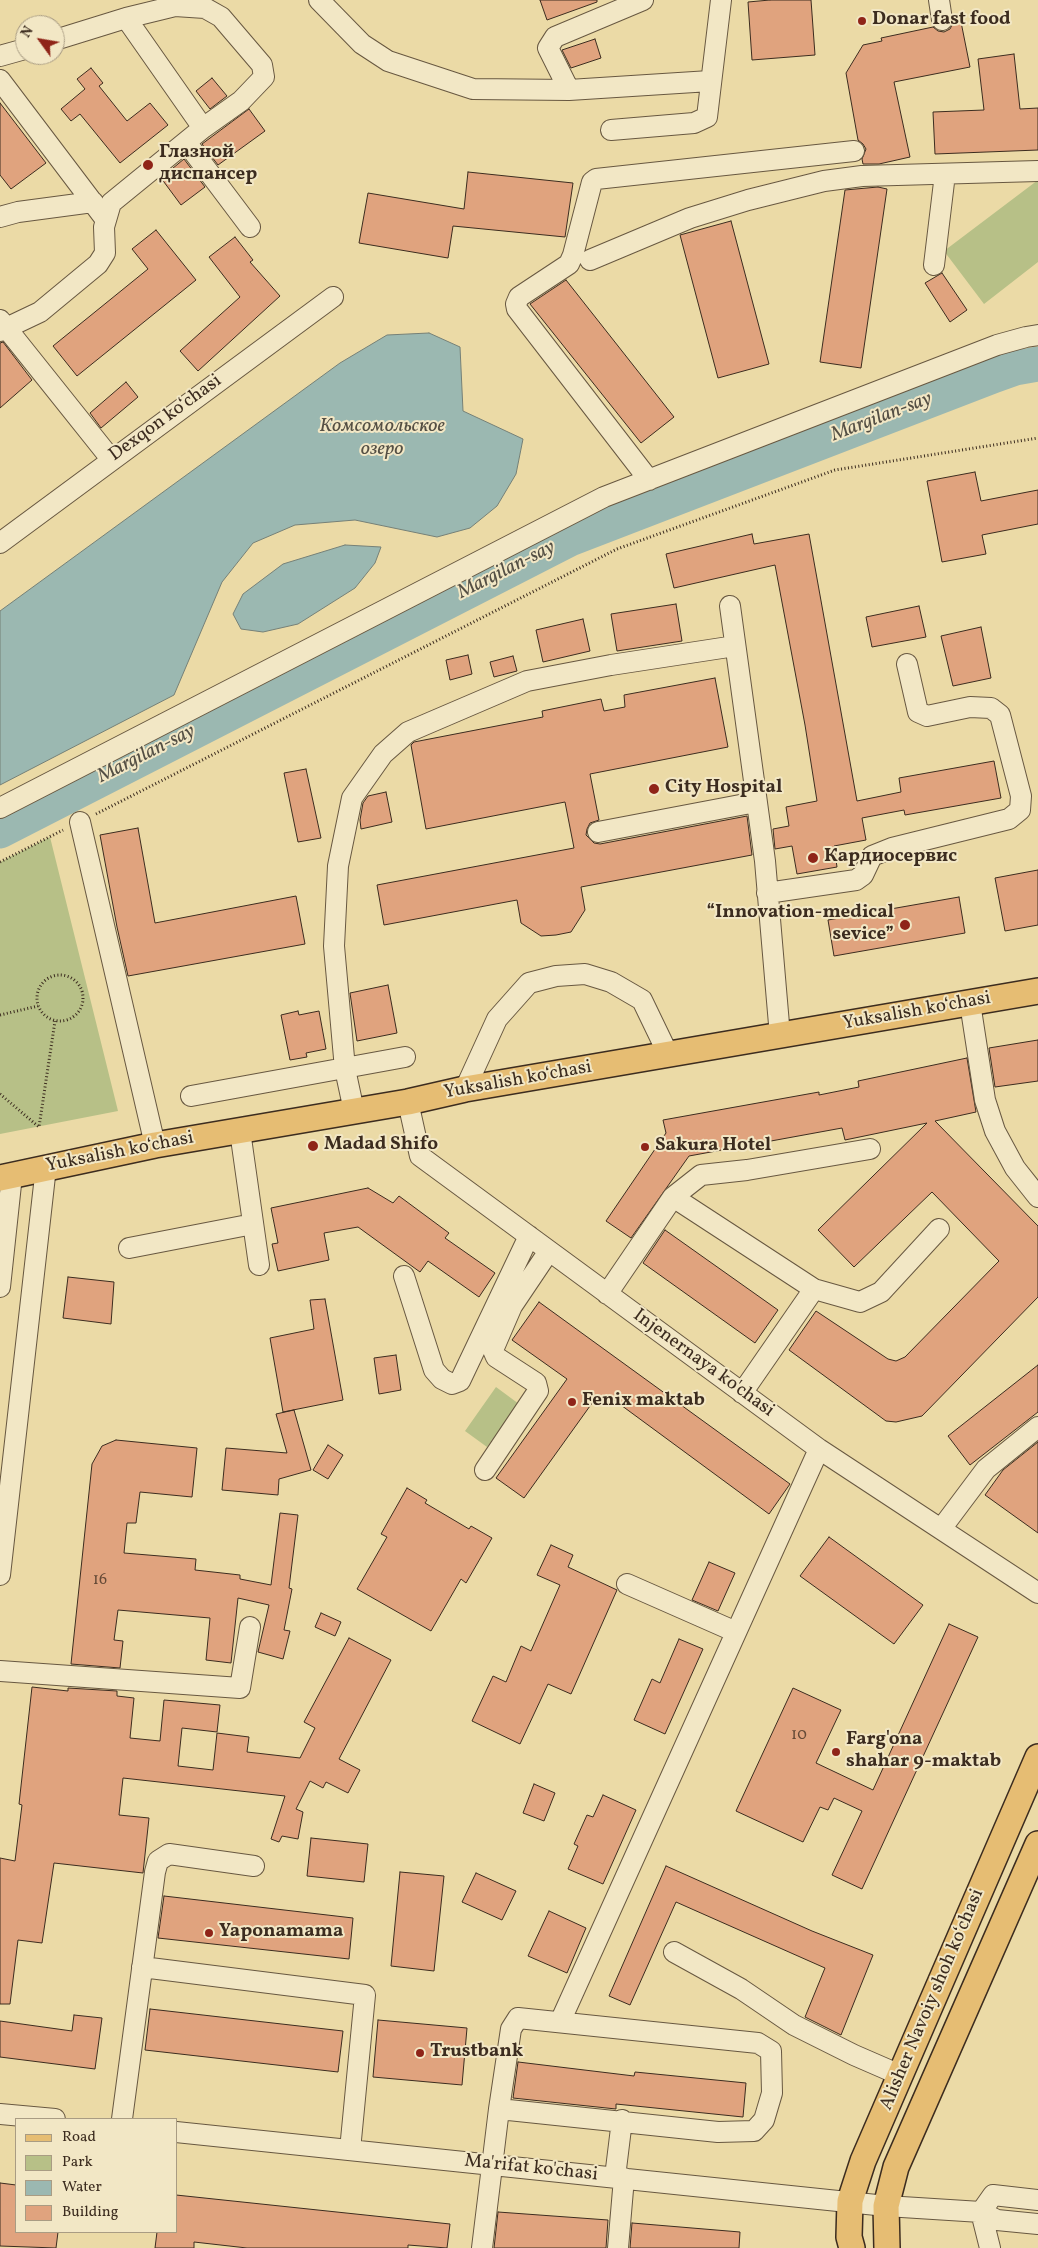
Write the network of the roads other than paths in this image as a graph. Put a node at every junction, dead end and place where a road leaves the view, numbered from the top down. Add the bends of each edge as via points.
1 (319, 0) edge
2 (643, 0) edge
3 (721, 0) edge
4 (939, 0) edge
5 (126, 18) junction
6 (942, 20) dead end
7 (65, 37) edge
8 (15, 52) edge
9 (0, 56) edge
10 (0, 80) edge
11 (710, 81) junction
12 (568, 90) junction
13 (203, 128) junction
14 (610, 130) dead end
15 (186, 142) junction
16 (854, 151) dead end
17 (1038, 171) edge
18 (944, 174) junction
19 (93, 202) junction
20 (0, 217) edge
21 (106, 220) junction
22 (250, 227) dead end
23 (590, 260) dead end
24 (934, 265) dead end
25 (333, 297) dead end
26 (2, 326) edge
27 (1038, 335) edge
28 (111, 459) junction
29 (649, 480) junction
30 (0, 543) edge
31 (730, 606) dead end
32 (735, 646) junction
33 (907, 664) dead end
34 (756, 802) junction
35 (0, 808) edge
36 (80, 822) road end
37 (598, 832) dead end
38 (767, 893) junction
39 (1038, 991) edge
40 (970, 1003) junction
41 (780, 1036) junction
42 (669, 1056) junction
43 (405, 1057) dead end
44 (345, 1069) junction
45 (465, 1089) junction
46 (191, 1096) dead end
47 (408, 1102) junction
48 (354, 1111) junction
49 (240, 1131) junction
50 (155, 1145) junction
51 (870, 1149) dead end
52 (46, 1167) junction
53 (6, 1176) edge
54 (674, 1197) junction
55 (1038, 1197) edge
56 (253, 1224) junction
57 (939, 1229) dead end
58 (529, 1236) junction
59 (129, 1248) dead end
60 (549, 1251) junction
61 (259, 1265) dead end
62 (404, 1276) dead end
63 (0, 1287) edge
64 (814, 1289) junction
65 (607, 1294) junction
66 (742, 1393) junction
67 (1038, 1427) edge
68 (819, 1449) junction
69 (485, 1470) dead end
70 (941, 1529) junction
71 (0, 1575) edge
72 (628, 1584) dead end
73 (1038, 1593) edge
74 (250, 1628) dead end
75 (736, 1632) junction
76 (0, 1671) edge
77 (1038, 1757) edge
78 (1038, 1844) edge
79 (254, 1866) dead end
80 (674, 1952) dead end
81 (142, 1967) junction
82 (560, 2022) junction
83 (900, 2075) junction
84 (499, 2109) junction
85 (0, 2114) edge
86 (44, 2118) edge
87 (122, 2118) edge
88 (622, 2120) junction
89 (178, 2132) edge
90 (350, 2150) junction
91 (492, 2166) junction
92 (620, 2178) junction
93 (1038, 2200) edge
94 (850, 2201) junction
95 (886, 2206) junction
96 (981, 2212) junction
97 (1038, 2224) edge
98 (482, 2248) edge
99 (618, 2248) edge
100 (852, 2248) edge
101 (887, 2248) edge
102 (990, 2248) edge

1 - 12 street via 362,44 388,61 473,89
2 - 12 street via 555,37 548,48
3 - 11 street
4 - 6 street
5 - 7 street
5 - 13 street
5 - 13 street via 175,6 205,8 221,17 262,65 264,76 241,101
8 - 9 street
10 - 19 street
11 - 12 street
11 - 14 street via 707,117 694,124
13 - 15 street
15 - 21 street via 111,203
15 - 22 street
16 - 29 street via 596,179 592,182 569,264 519,297 517,309
17 - 18 street
18 - 23 street via 862,176 824,181 690,218
18 - 24 street
19 - 20 street
19 - 21 street
21 - 26 street via 105,253 98,264 40,312
25 - 28 street, Dexqon koʻchasi
26 - 28 street
27 - 29 street via 997,345
28 - 30 street, Dexqon koʻchasi
29 - 35 street via 604,497
31 - 32 street
32 - 34 street
32 - 44 street via 527,681 408,732 383,754 352,798 338,866 334,946
33 - 38 street via 918,712 927,716 970,707 991,708 1000,715 1021,796 1020,810 1009,819 892,848 872,856 863,875 856,880
34 - 37 street
34 - 38 street
36 - 50 street
38 - 41 street
39 - 40 main road, Yuksalish koʻchasi
40 - 41 main road, Yuksalish koʻchasi
40 - 55 street via 985,1100 995,1131 1015,1168
41 - 42 main road, Yuksalish koʻchasi
42 - 45 main road, Yuksalish koʻchasi
42 - 45 street via 642,1000 611,982 584,974 556,976 529,983 498,1019
43 - 44 street
44 - 46 street
44 - 48 street
45 - 47 main road, Yuksalish koʻchasi
47 - 48 main road, Yuksalish koʻchasi
47 - 58 street, Injenernaya ko'chasi via 420,1156
48 - 49 main road, Yuksalish koʻchasi
49 - 50 main road, Yuksalish koʻchasi
49 - 56 street
50 - 52 main road, Yuksalish koʻchasi
51 - 54 street via 747,1170 701,1174
52 - 53 main road, Yuksalish koʻchasi
52 - 71 street
53 - 63 street
54 - 64 street
54 - 65 street
56 - 59 street
56 - 61 street
57 - 64 street via 881,1292 860,1302
58 - 60 street, Injenernaya ko'chasi
58 - 62 street via 460,1381 452,1384 434,1370
60 - 65 street, Injenernaya ko'chasi
60 - 69 street via 512,1306 492,1350 496,1357 536,1383 538,1391
64 - 66 street
65 - 66 street, Injenernaya ko'chasi
66 - 68 street, Injenernaya ko'chasi
67 - 70 street via 986,1469
68 - 70 street, Injenernaya ko'chasi
68 - 75 street
70 - 73 street, Injenernaya ko'chasi
72 - 75 street
74 - 76 street via 240,1688
75 - 82 street
77 - 83 main road, Alisher Navoiy shoh koʻchasi
78 - 95 main road, Alisher Navoiy shoh koʻchasi via 896,2167
79 - 81 street via 169,1854 158,1861
80 - 83 street via 741,1989 794,2025
81 - 87 street
81 - 90 street via 365,1995
82 - 84 street via 518,2018 511,2029
82 - 88 street via 758,2042 771,2051 772,2094 764,2120 754,2132 718,2132
83 - 94 main road, Alisher Navoiy shoh koʻchasi via 863,2161
84 - 88 street
84 - 91 street
85 - 86 street
88 - 92 street
89 - 90 street, Ma'rifat ko'chasi
90 - 91 street, Ma'rifat ko'chasi
91 - 92 street, Ma'rifat ko'chasi
91 - 98 street
92 - 94 street, Ma'rifat ko'chasi
92 - 99 street
93 - 96 street via 993,2195
94 - 95 street, Ma'rifat ko'chasi
94 - 100 main road, Alisher Navoiy shoh koʻchasi via 849,2238
95 - 96 street, Ma'rifat ko'chasi
95 - 101 main road, Alisher Navoiy shoh koʻchasi
96 - 97 street, Ma'rifat ko'chasi via 997,2220
96 - 102 street

